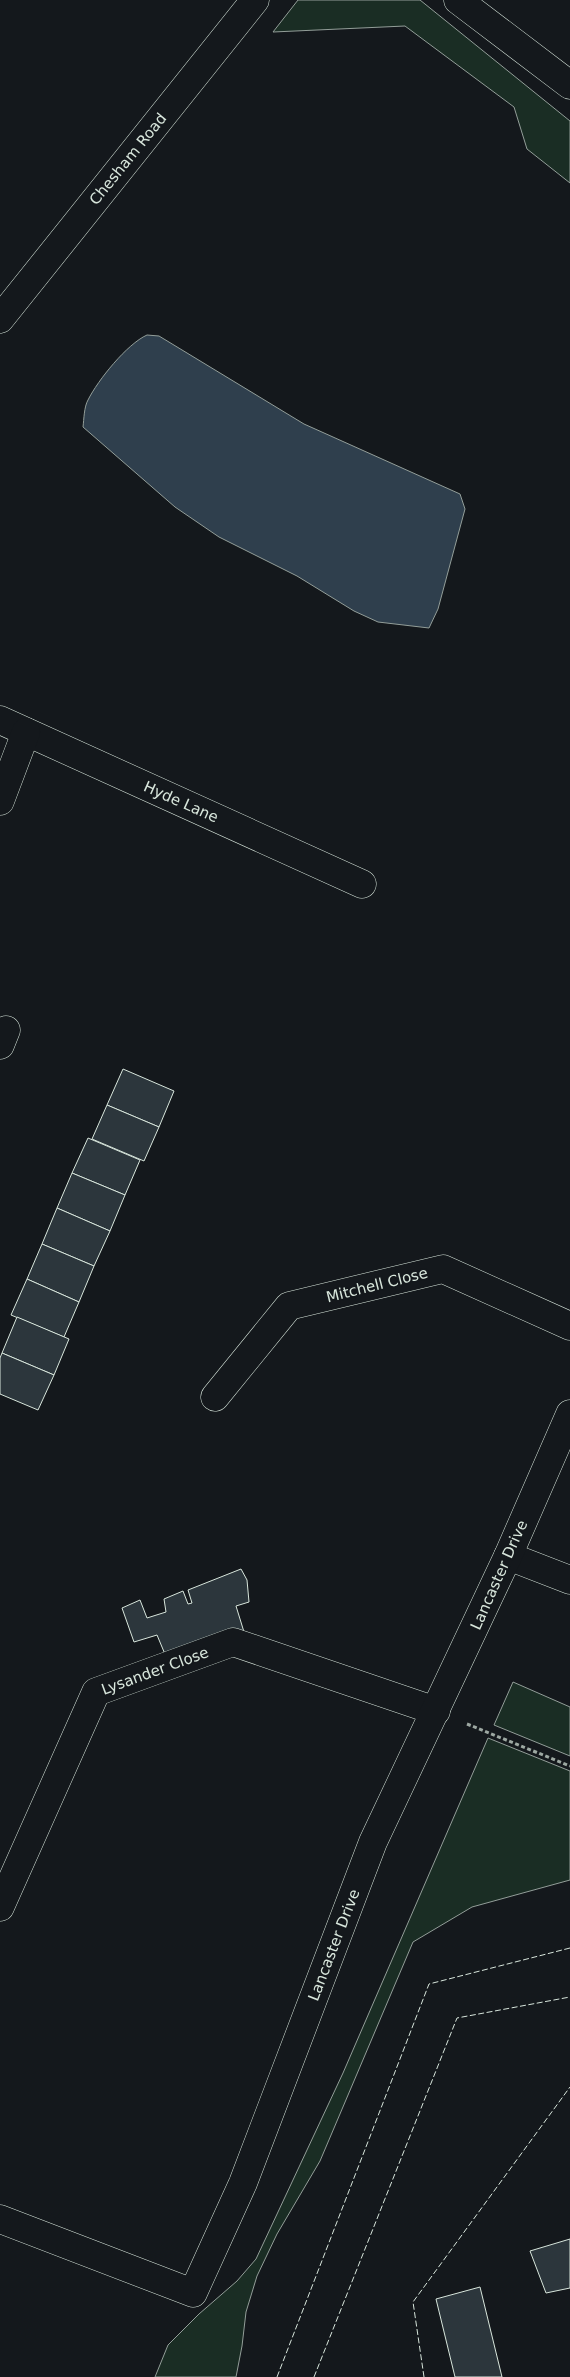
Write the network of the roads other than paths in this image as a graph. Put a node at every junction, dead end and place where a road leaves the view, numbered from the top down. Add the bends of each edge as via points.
1 (255, 0) edge
2 (458, 0) edge
3 (570, 85) edge
4 (0, 319) edge
5 (0, 720) edge
6 (26, 732) junction
7 (0, 801) edge
8 (362, 884) dead end
9 (570, 1326) edge
10 (214, 1397) dead end
11 (570, 1414) edge
12 (508, 1556) junction
13 (570, 1580) edge
14 (436, 1711) junction
15 (0, 1907) edge
16 (0, 2219) edge

1 - 4 street, Chesham Road
2 - 3 street
5 - 6 street, Hyde Lane
6 - 7 street
6 - 8 street, Hyde Lane
9 - 10 street, Mitchell Close via 443,1269 289,1306
11 - 12 street, Lancaster Drive
12 - 13 street
12 - 14 street, Lancaster Drive
14 - 15 street, Lysander Close via 233,1642 96,1692
14 - 16 street, Lancaster Drive via 373,1842 243,2183 193,2293

